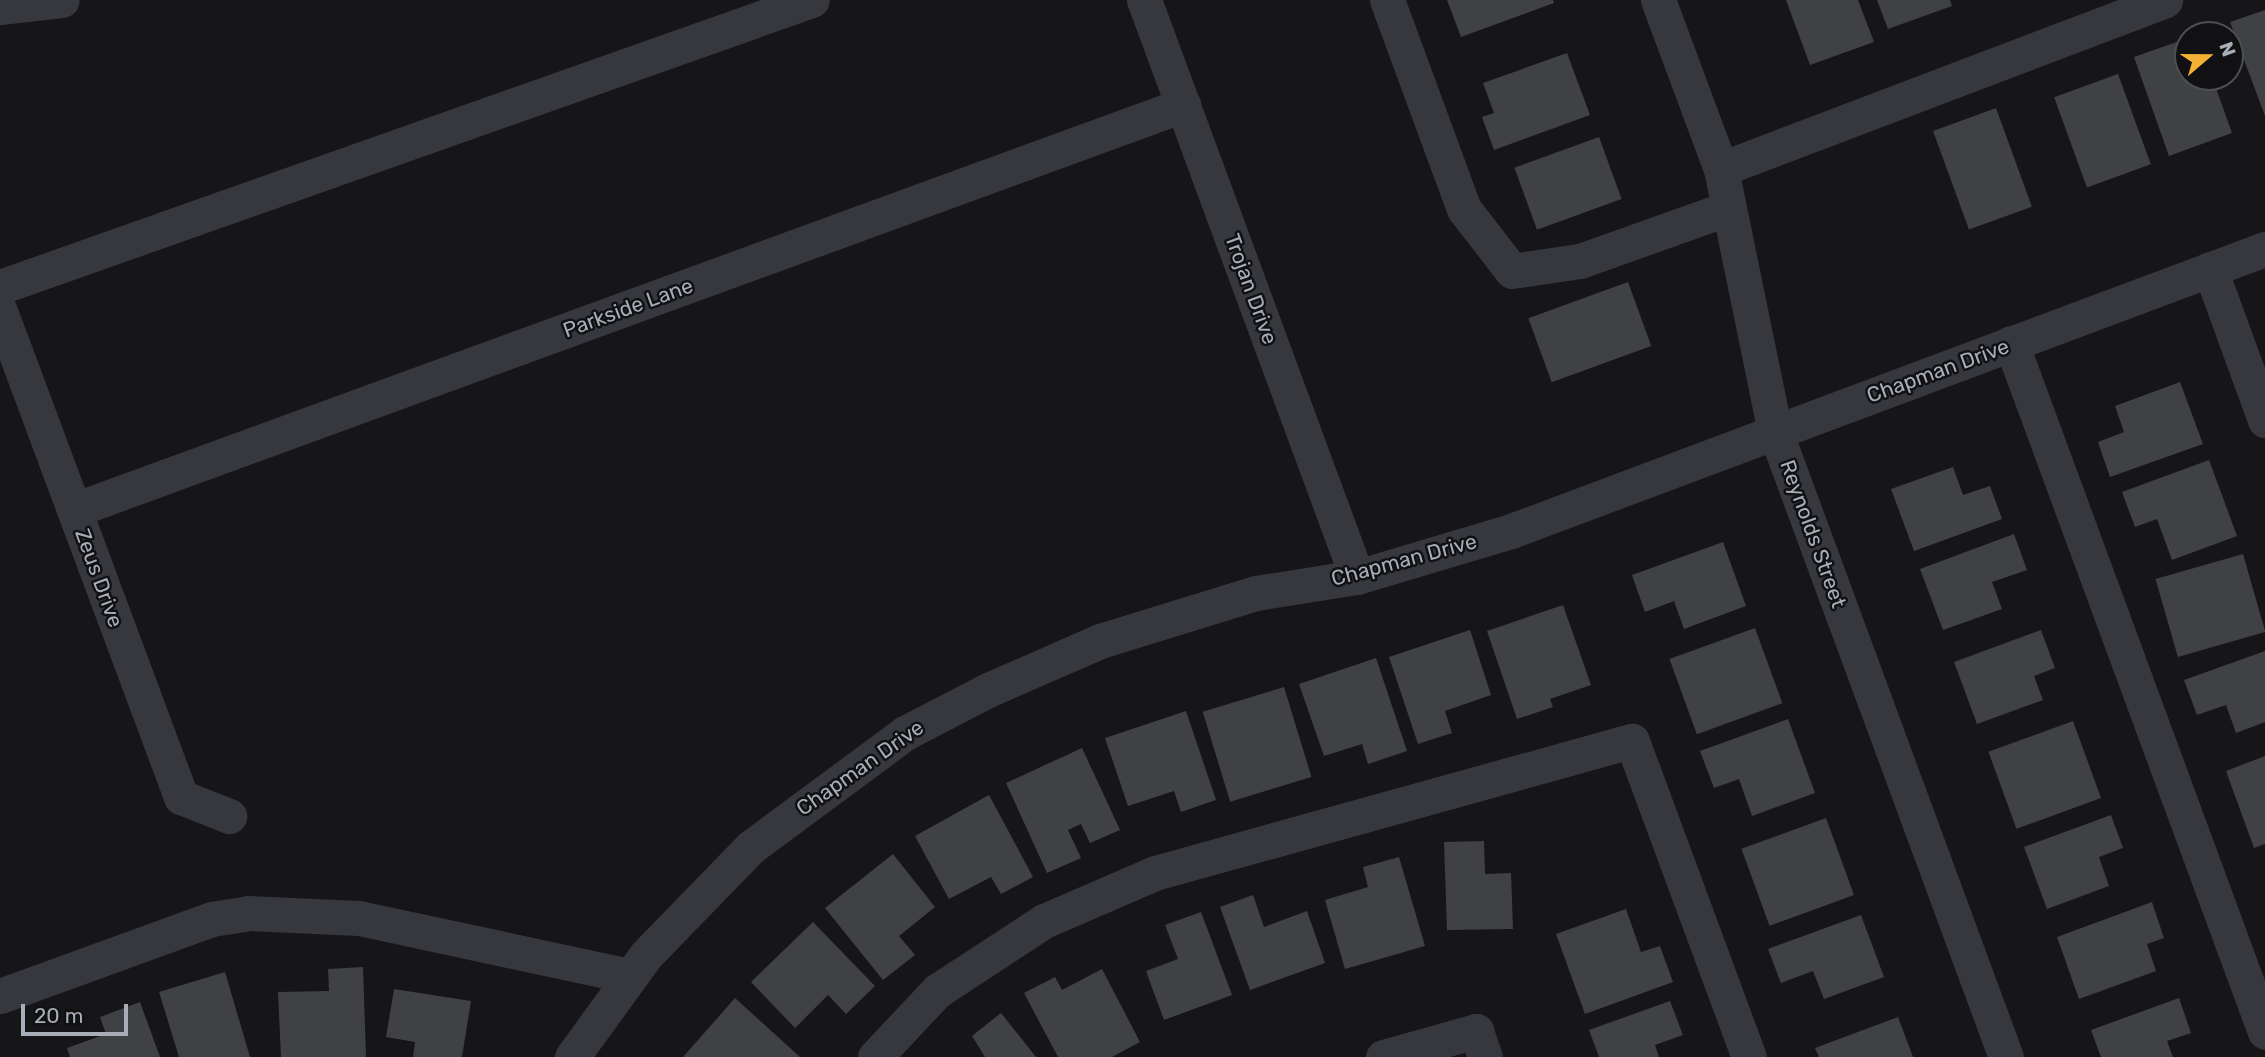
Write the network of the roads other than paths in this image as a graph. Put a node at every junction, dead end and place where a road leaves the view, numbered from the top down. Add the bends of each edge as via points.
1 (62, 0) edge
2 (812, 0) edge
3 (1144, 0) edge
4 (1387, 0) edge
5 (1658, 0) edge
6 (2165, 0) edge
7 (0, 7) edge
8 (1183, 105) junction
9 (1721, 169) junction
10 (1729, 208) junction
11 (2265, 249) edge
12 (2210, 269) junction
13 (0, 287) edge
14 (0, 311) edge
15 (2011, 344) junction
16 (2265, 420) edge
17 (1775, 431) junction
18 (74, 510) junction
19 (1357, 577) junction
20 (229, 816) dead end
21 (629, 976) junction
22 (1, 992) edge
23 (2265, 1032) edge
24 (1481, 1044) edge
25 (572, 1057) edge
26 (875, 1057) edge
27 (1383, 1057) edge
28 (1749, 1057) edge
29 (2006, 1057) edge

1 - 7 street
2 - 13 street
3 - 8 street, Trojan Drive
4 - 10 street via 1464,209 1512,271 1580,261
5 - 9 street, Reynolds Street
6 - 9 street
8 - 18 street, Parkside Lane
8 - 19 street, Trojan Drive
9 - 10 street, Reynolds Street
10 - 17 street, Reynolds Street
11 - 12 street, Chapman Drive
12 - 15 street, Chapman Drive
12 - 16 street
14 - 18 street, Zeus Drive
15 - 17 street, Chapman Drive
15 - 23 street
17 - 19 street, Chapman Drive via 1511,531
17 - 29 street, Reynolds Street
18 - 20 street, Zeus Drive via 181,797
19 - 21 street, Chapman Drive via 1256,593 1100,641 905,733 751,847
21 - 22 street via 359,918 248,913 212,919
21 - 25 street, Chapman Drive
24 - 27 street
26 - 28 street via 937,991 1022,935 1155,873 1632,741

